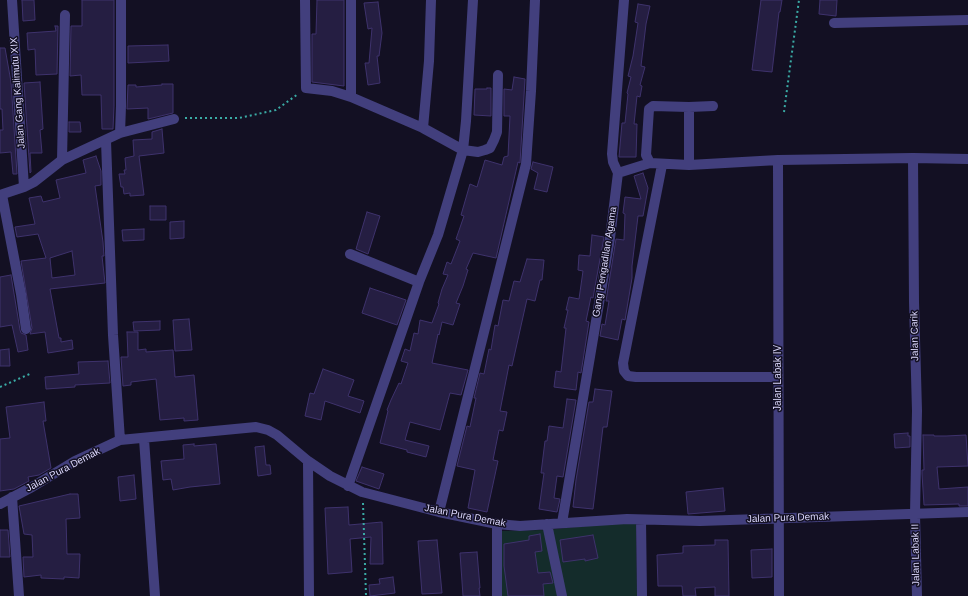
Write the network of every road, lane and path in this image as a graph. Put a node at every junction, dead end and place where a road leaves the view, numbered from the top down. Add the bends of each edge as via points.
1 (12, 0) edge
2 (121, 0) edge
3 (305, 0) edge
4 (351, 0) edge
5 (431, 0) edge
6 (473, 0) edge
7 (535, 0) edge
8 (624, 0) edge
9 (799, 0) edge
10 (65, 15) dead end
11 (968, 20) edge
12 (834, 23) dead end
13 (498, 75) dead end
14 (306, 88) junction
15 (351, 97) junction
16 (713, 106) dead end
17 (689, 107) junction
18 (784, 112) dead end
19 (174, 119) joint
20 (423, 128) junction
21 (120, 133) junction
22 (106, 141) junction
23 (463, 150) junction
24 (913, 158) junction
25 (968, 159) edge
26 (62, 160) junction
27 (778, 160) junction
28 (650, 163) junction
29 (662, 165) junction
30 (689, 165) junction
31 (618, 173) junction
32 (24, 187) junction
33 (1, 195) edge
34 (350, 254) dead end
35 (419, 282) junction
36 (26, 329) dead end
37 (32, 373) dead end
38 (778, 377) junction
39 (0, 387) edge
40 (144, 438) junction
41 (120, 440) junction
42 (308, 461) junction
43 (348, 486) junction
44 (362, 492) junction
45 (12, 498) junction
46 (0, 504) edge
47 (439, 512) junction
48 (968, 512) edge
49 (915, 514) junction
50 (779, 518) junction
51 (641, 520) junction
52 (562, 523) junction
53 (497, 524) junction
54 (547, 524) junction
55 (19, 596) edge
56 (155, 596) edge
57 (309, 596) edge
58 (366, 596) edge
59 (498, 596) edge
60 (562, 596) edge
61 (642, 596) edge
62 (779, 596) edge
63 (917, 596) edge

1 - 32 street, Jalan Gang Kalimutu XIX
2 - 21 street
3 - 14 street
4 - 15 street
5 - 20 street
6 - 23 street
7 - 47 street via 526,164
8 - 31 street, Gang Pengadilan Agama via 612,154
9 - 18 path
10 - 26 street
11 - 12 street
13 - 23 street via 498,132 490,148 478,152
14 - 15 street via 332,91
14 - 19 path via 276,110 239,118
15 - 20 street
16 - 17 street
17 - 28 street via 653,106 649,109 646,155
17 - 30 street
19 - 21 street
20 - 23 street
21 - 22 street
22 - 26 street
22 - 41 street via 113,335
23 - 35 street via 438,235
24 - 25 street
24 - 27 street
24 - 49 street, Jalan Carik via 917,411
26 - 32 street
27 - 30 street
27 - 38 street, Jalan Labak IV
28 - 29 street
28 - 31 street
29 - 30 street
29 - 38 street via 623,363 624,371 628,376 636,377
31 - 52 street, Gang Pengadilan Agama via 608,255
32 - 33 street
33 - 36 street
34 - 35 street
35 - 43 street
37 - 39 path
38 - 50 street, Jalan Labak IV
40 - 41 street, Jalan Pura Demak
40 - 42 street, Jalan Pura Demak via 256,427 277,435
40 - 56 street
41 - 45 street, Jalan Pura Demak via 75,461
42 - 43 street, Jalan Pura Demak
42 - 57 street
43 - 44 street, Jalan Pura Demak
44 - 47 street, Jalan Pura Demak
44 - 58 path
45 - 46 street, Jalan Pura Demak
45 - 55 street
47 - 53 street, Jalan Pura Demak
48 - 49 street, Jalan Pura Demak
49 - 50 street, Jalan Pura Demak
49 - 63 street, Jalan Labak II
50 - 51 street, Jalan Pura Demak
50 - 62 street, Jalan Labak IV
51 - 52 street, Jalan Pura Demak
51 - 61 street
52 - 54 street, Jalan Pura Demak
53 - 54 street, Jalan Pura Demak
53 - 59 street
54 - 60 street

